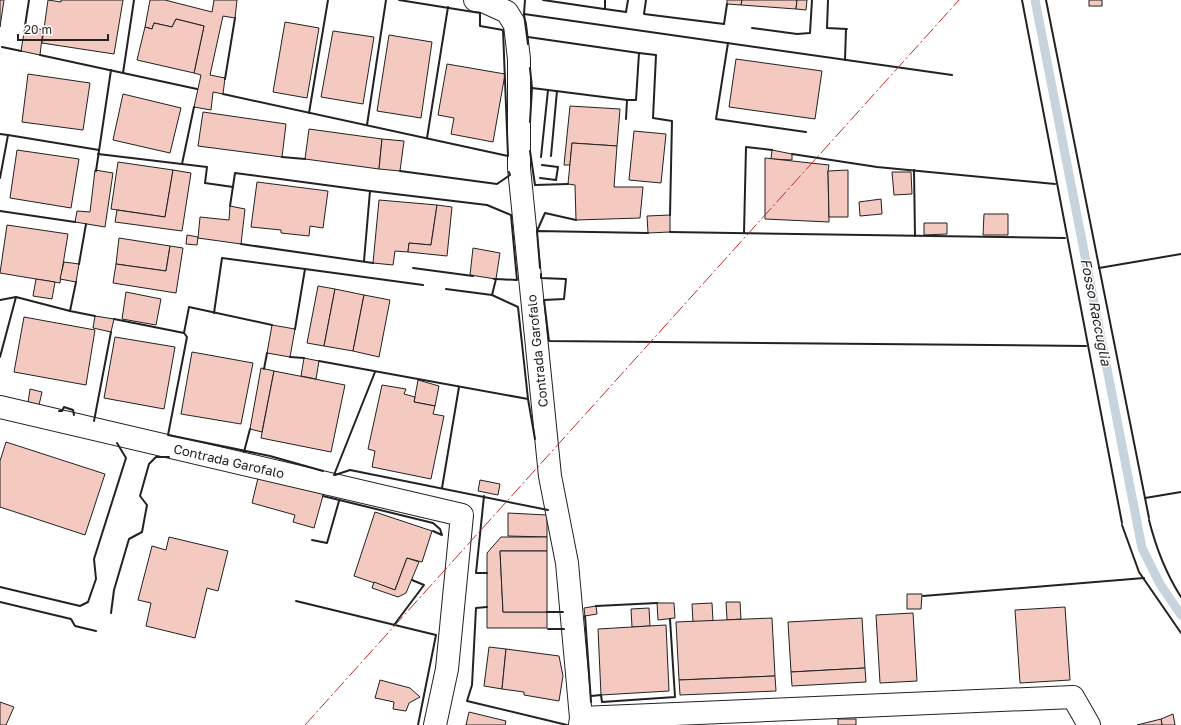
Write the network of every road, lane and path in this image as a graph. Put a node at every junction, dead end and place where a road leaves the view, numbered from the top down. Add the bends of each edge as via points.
1 (475, 0) edge
2 (0, 407) edge
3 (581, 721) edge
4 (435, 725) edge
5 (1089, 725) edge

1 - 3 street, Contrada Garofalo via 507,12 514,25 518,45 519,168 550,476 567,563
2 - 4 street, Contrada Garofalo via 462,515 447,669
3 - 5 street via 1074,697

